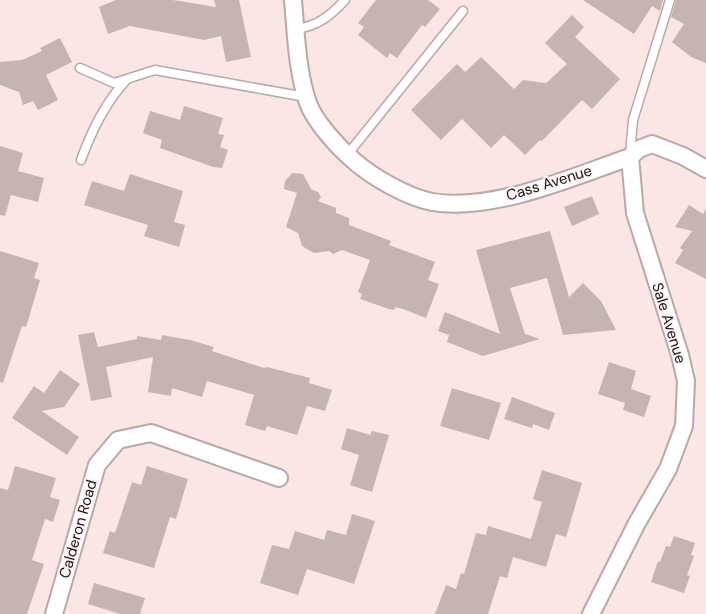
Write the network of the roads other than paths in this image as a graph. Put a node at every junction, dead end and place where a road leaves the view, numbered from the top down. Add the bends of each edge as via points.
1 (293, 0) edge
2 (345, 0) edge
3 (670, 0) edge
4 (463, 11) dead end
5 (296, 29) junction
6 (80, 68) dead end
7 (128, 79) junction
8 (307, 97) junction
9 (347, 155) junction
10 (630, 157) junction
11 (81, 160) dead end
12 (706, 169) edge
13 (279, 478) dead end
14 (54, 614) edge
15 (591, 614) edge

1 - 5 street, Cass Avenue
2 - 5 lane via 327,19
3 - 10 lane via 633,120
4 - 9 lane
5 - 8 street, Cass Avenue
6 - 7 lane via 114,83
7 - 8 lane via 155,70
7 - 11 lane via 101,113
8 - 9 street, Cass Avenue via 336,146
9 - 10 street, Cass Avenue via 397,189 432,202 514,196
10 - 12 street, Cass Avenue via 652,144
10 - 15 street, Sale Avenue via 635,213 686,381 684,426 668,469
13 - 14 street, Calderon Road via 152,433 118,440 97,465

